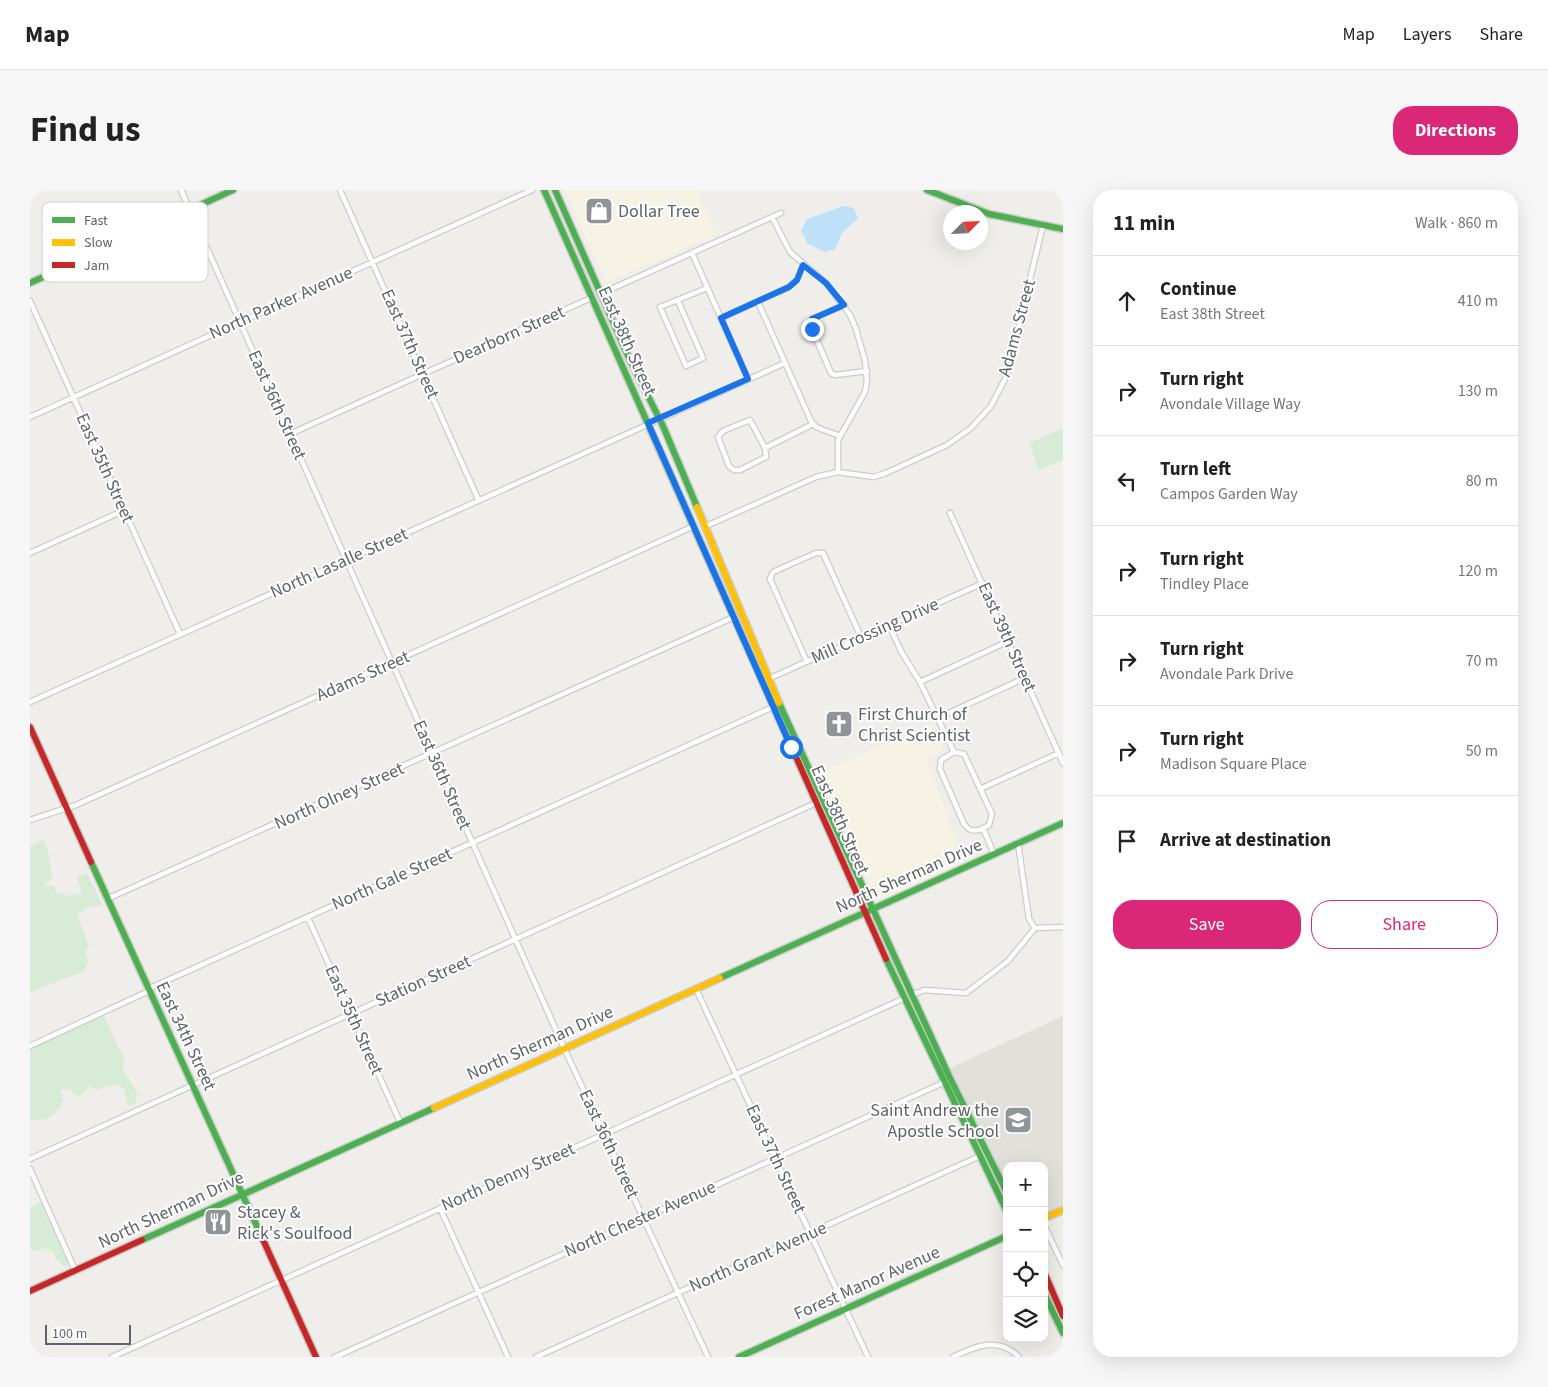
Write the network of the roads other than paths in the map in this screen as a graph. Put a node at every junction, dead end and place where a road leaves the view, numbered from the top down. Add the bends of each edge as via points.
1 (181, 190) edge
2 (233, 190) edge
3 (340, 190) edge
4 (532, 190) edge
5 (544, 190) edge
6 (555, 190) edge
7 (927, 190) edge
8 (186, 202) edge
9 (207, 202) edge
10 (781, 213) dead end
11 (772, 217) junction
12 (1043, 225) junction
13 (1063, 229) edge
14 (208, 250) edge
15 (692, 253) junction
16 (373, 261) junction
17 (803, 265) junction
18 (42, 277) edge
19 (30, 282) edge
20 (707, 288) junction
21 (600, 294) junction
22 (591, 298) junction
23 (30, 301) edge
24 (678, 301) junction
25 (758, 302) junction
26 (844, 305) junction
27 (721, 318) junction
28 (240, 321) junction
29 (785, 363) junction
30 (867, 371) junction
31 (422, 374) junction
32 (748, 379) junction
33 (74, 397) junction
34 (30, 417) edge
35 (659, 418) junction
36 (648, 423) junction
37 (813, 424) junction
38 (290, 434) junction
39 (840, 436) junction
40 (765, 448) junction
41 (838, 472) junction
42 (478, 499) junction
43 (125, 510) junction
44 (950, 512) dead end
45 (695, 526) junction
46 (704, 527) junction
47 (30, 553) edge
48 (346, 560) junction
49 (983, 583) junction
50 (734, 616) junction
51 (889, 625) junction
52 (180, 634) junction
53 (861, 637) junction
54 (1009, 641) junction
55 (807, 662) junction
56 (391, 663) junction
57 (1025, 678) junction
58 (768, 679) junction
59 (920, 682) junction
60 (30, 702) edge
61 (773, 707) junction
62 (938, 718) junction
63 (31, 730) edge
64 (954, 752) junction
65 (432, 753) junction
66 (1059, 753) junction
67 (1063, 763) edge
68 (980, 789) junction
69 (816, 804) junction
70 (67, 808) junction
71 (30, 820) edge
72 (1063, 823) edge
73 (983, 828) junction
74 (472, 843) junction
75 (1018, 843) junction
76 (994, 854) junction
77 (107, 899) junction
78 (873, 910) junction
79 (865, 913) junction
80 (308, 918) junction
81 (1063, 927) edge
82 (1034, 928) junction
83 (515, 939) junction
84 (696, 989) junction
85 (148, 990) junction
86 (909, 997) junction
87 (351, 1013) junction
88 (30, 1046) edge
89 (564, 1048) junction
90 (736, 1074) junction
91 (945, 1082) junction
92 (192, 1085) junction
93 (400, 1122) junction
94 (604, 1134) junction
95 (980, 1156) junction
96 (776, 1158) junction
97 (30, 1159) edge
98 (30, 1169) edge
99 (1003, 1185) edge
100 (241, 1194) junction
101 (1005, 1207) edge
102 (440, 1208) junction
103 (1063, 1210) edge
104 (1048, 1216) edge
105 (643, 1218) junction
106 (1048, 1233) edge
107 (811, 1234) junction
108 (1003, 1238) edge
109 (1063, 1265) edge
110 (76, 1270) junction
111 (280, 1280) junction
112 (1048, 1281) edge
113 (30, 1291) edge
114 (478, 1292) junction
115 (678, 1293) junction
116 (1046, 1297) edge
117 (846, 1309) junction
118 (1063, 1316) edge
119 (1063, 1333) edge
120 (112, 1357) edge
121 (316, 1357) edge
122 (335, 1357) edge
123 (508, 1357) edge
124 (536, 1357) edge
125 (708, 1357) edge
126 (739, 1357) edge
127 (868, 1357) edge
128 (953, 1357) edge
129 (1019, 1357) edge

1 - 8 street, East 36th Street
2 - 9 main road
3 - 16 street, East 37th Street
4 - 16 street, North Parker Avenue
5 - 22 main road, East 38th Street
6 - 21 main road, East 38th Street
7 - 12 main road via 989,214
10 - 11 street
11 - 15 street
11 - 17 street via 787,248
12 - 13 main road
12 - 41 street, Adams Street via 1009,367 1002,387 986,412 952,442 874,477
14 - 28 street, East 36th Street
15 - 20 street
15 - 21 street
16 - 28 street, North Parker Avenue
16 - 31 street, East 37th Street
17 - 25 street via 793,283
17 - 26 street via 826,283
18 - 19 main road
20 - 24 street
20 - 27 street
21 - 35 main road, East 38th Street
22 - 31 street, Dearborn Street
22 - 36 main road, East 38th Street
23 - 33 street, East 35th Street
24 - 24 street via 703,358 686,366 660,307
25 - 27 street
25 - 29 street
26 - 30 street via 856,328
26 - 30 street via 812,319 812,329 831,372 835,375
27 - 32 street
28 - 33 street, North Parker Avenue
28 - 38 street, East 36th Street
29 - 32 street, North Lasalle Street
29 - 37 street
30 - 39 street via 862,398
31 - 38 street, Dearborn Street
31 - 42 street, East 37th Street
32 - 35 street, North Lasalle Street
33 - 34 street, North Parker Avenue
33 - 43 street, East 35th Street
35 - 36 street, North Lasalle Street
35 - 46 main road, East 38th Street
36 - 42 street, North Lasalle Street
36 - 45 main road, East 38th Street
37 - 39 street
37 - 40 street
38 - 48 street, East 36th Street
39 - 41 street
40 - 40 street via 750,420 718,437 729,466 734,470 764,459 767,454
41 - 46 street via 804,482
42 - 48 street, North Lasalle Street
43 - 47 street
43 - 52 street, East 35th Street
44 - 49 street, East 39th Street
45 - 50 main road, East 38th Street
45 - 56 street, Adams Street
46 - 58 main road, East 38th Street
48 - 52 street, North Lasalle Street
48 - 56 street, East 36th Street
49 - 51 street, Mill Crossing Drive
49 - 54 street, East 39th Street
50 - 61 main road, East 38th Street
50 - 65 street, North Olney Street
51 - 53 street, Mill Crossing Drive
51 - 59 street
52 - 60 street, North Lasalle Street
53 - 55 street, Mill Crossing Drive
53 - 55 street via 821,552 773,572 770,579
54 - 57 street, East 39th Street
54 - 59 street
55 - 58 street, Mill Crossing Drive
56 - 65 street, East 36th Street
56 - 70 street, Adams Street
57 - 62 street
57 - 66 street, East 39th Street
58 - 78 main road, East 38th Street
59 - 62 street
61 - 69 main road, East 38th Street
61 - 74 street, North Gale Street
62 - 64 street
63 - 70 main road, East 34th Street
64 - 68 street via 964,754
64 - 73 street via 941,760 940,769 967,827 974,831
65 - 74 street, East 36th Street
65 - 77 street, North Olney Street
66 - 67 street, East 39th Street
66 - 68 street
68 - 73 street via 992,818
69 - 79 main road, East 38th Street
69 - 83 street, Station Street
70 - 71 street, Adams Street
70 - 77 main road, East 34th Street
72 - 75 main road, North Sherman Drive
73 - 76 street
74 - 80 street, North Gale Street
74 - 83 street, East 36th Street
75 - 76 main road, North Sherman Drive
75 - 82 street via 1029,919
76 - 78 main road, North Sherman Drive
77 - 85 main road, East 34th Street
78 - 79 main road, North Sherman Drive
78 - 86 main road, East 38th Street
79 - 84 main road, North Sherman Drive
79 - 86 main road, East 38th Street
80 - 85 street, North Gale Street
80 - 87 street, East 35th Street
81 - 82 street
82 - 86 street, North Denny Street via 1008,961 966,994 924,990
83 - 87 street, Station Street
83 - 89 street, East 36th Street
84 - 89 main road, North Sherman Drive
84 - 90 street, East 37th Street
85 - 88 street, North Gale Street
85 - 92 main road, East 34th Street
86 - 90 street, North Denny Street
86 - 91 main road, East 38th Street
86 - 99 main road, East 38th Street
87 - 92 street, Station Street
87 - 93 street, East 35th Street
89 - 93 main road, North Sherman Drive
89 - 94 street, East 36th Street
90 - 94 street, North Denny Street
90 - 96 street, East 37th Street
91 - 95 main road, East 38th Street
91 - 96 street, North Chester Avenue
92 - 97 street, Station Street
92 - 100 main road, East 34th Street
93 - 100 main road, North Sherman Drive
94 - 102 street, North Denny Street
94 - 105 street, East 36th Street
95 - 101 main road, East 38th Street
95 - 107 street, North Grant Avenue
96 - 105 street, North Chester Avenue
96 - 107 street, East 37th Street
98 - 110 street
100 - 110 main road, North Sherman Drive
100 - 111 main road, East 34th Street
102 - 111 street, North Denny Street
102 - 114 street
103 - 104 main road
105 - 114 street, North Chester Avenue
105 - 115 street, East 36th Street
106 - 109 street
107 - 115 street, North Grant Avenue
107 - 117 street, East 37th Street
108 - 117 main road, Forest Manor Avenue
110 - 113 main road, North Sherman Drive
111 - 120 street, North Denny Street
111 - 121 main road, East 34th Street
112 - 118 main road
114 - 122 street, North Chester Avenue
114 - 123 street
115 - 124 street, North Grant Avenue
115 - 125 street, East 36th Street
116 - 119 main road
117 - 126 main road, Forest Manor Avenue
117 - 127 street, East 37th Street
128 - 129 street via 977,1346 993,1344 1008,1348

